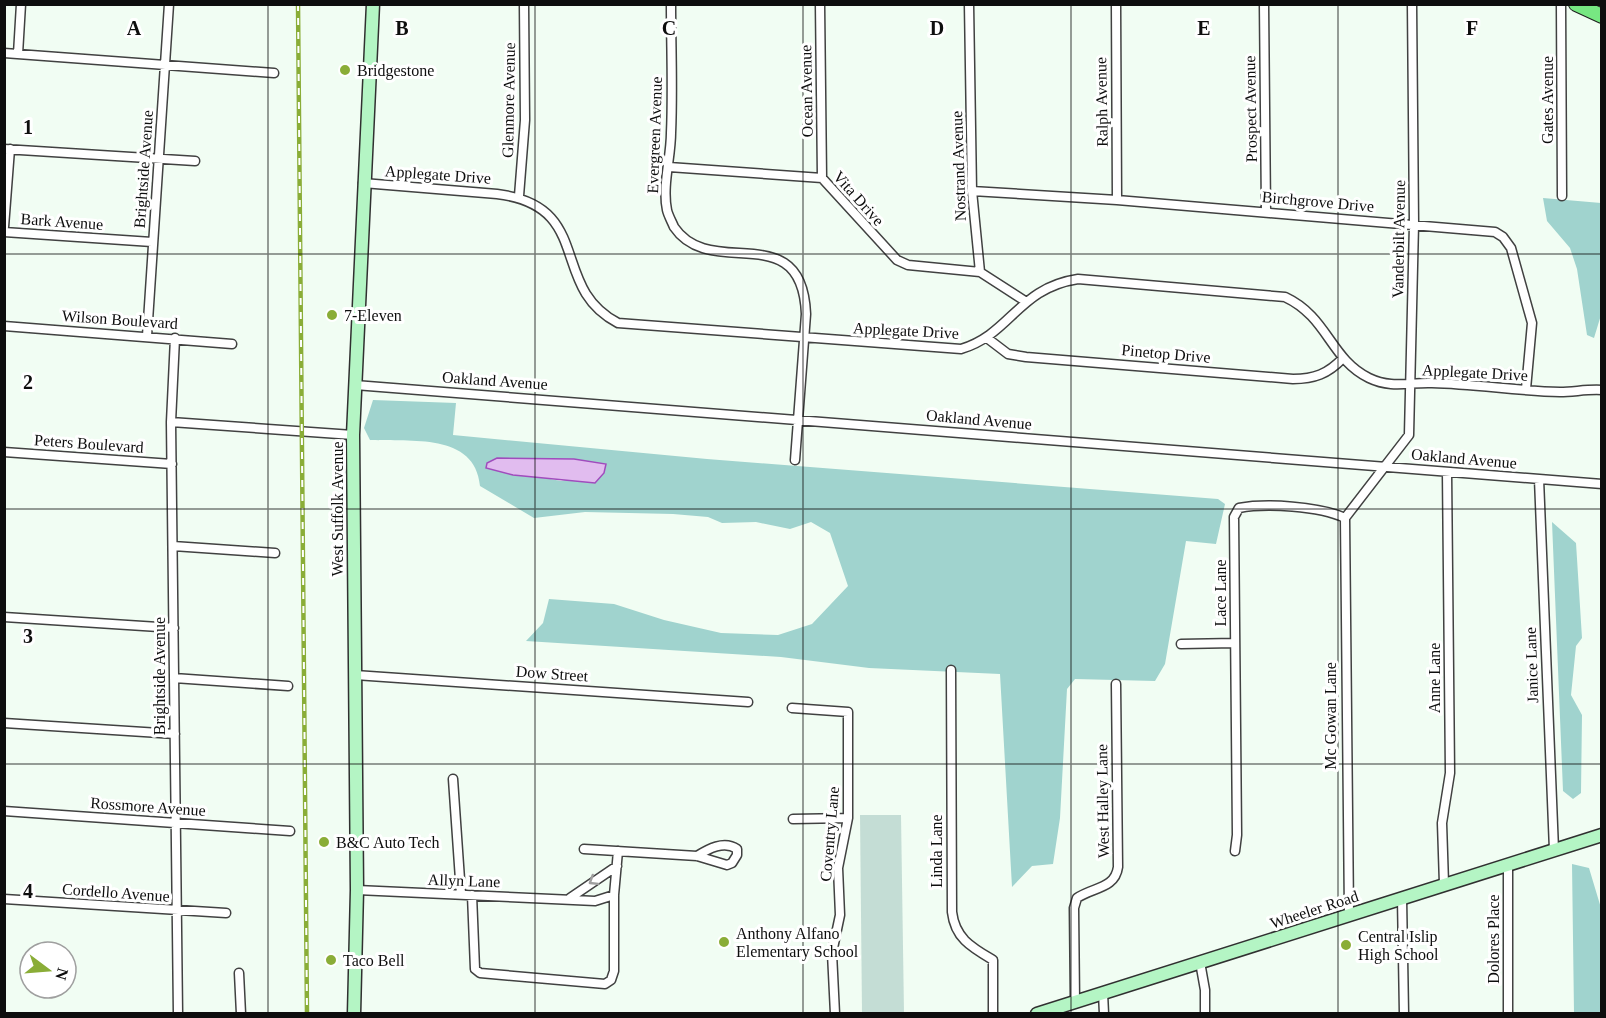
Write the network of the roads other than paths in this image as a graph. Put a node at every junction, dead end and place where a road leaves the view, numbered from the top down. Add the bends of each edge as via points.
1 (21, 4) edge
2 (170, 4) edge
3 (373, 4) edge
4 (524, 4) edge
5 (670, 4) edge
6 (820, 4) edge
7 (969, 4) edge
8 (1116, 4) edge
9 (1264, 4) edge
10 (1412, 4) edge
11 (1561, 4) edge
12 (1576, 4) edge
13 (1602, 16) edge
14 (4, 53) edge
15 (18, 54) junction
16 (165, 66) junction
17 (274, 73) dead end
18 (7, 149) edge
19 (158, 160) junction
20 (195, 161) dead end
21 (669, 167) junction
22 (822, 178) junction
23 (363, 183) junction
24 (972, 191) junction
25 (519, 196) junction
26 (1562, 196) dead end
27 (1117, 200) junction
28 (1266, 212) junction
29 (1414, 224) junction
30 (4, 230) edge
31 (152, 242) junction
32 (980, 272) junction
33 (1025, 301) junction
34 (4, 326) edge
35 (147, 336) junction
36 (175, 338) junction
37 (805, 338) junction
38 (987, 338) junction
39 (232, 344) dead end
40 (1342, 358) junction
41 (355, 385) junction
42 (1411, 385) junction
43 (1526, 389) junction
44 (1602, 390) edge
45 (798, 420) junction
46 (171, 422) junction
47 (353, 435) junction
48 (4, 452) edge
49 (795, 460) dead end
50 (172, 464) junction
51 (1386, 467) junction
52 (1447, 472) junction
53 (1539, 479) junction
54 (1602, 484) edge
55 (1345, 518) junction
56 (173, 546) junction
57 (275, 553) dead end
58 (4, 617) edge
59 (174, 628) junction
60 (1235, 643) junction
61 (1181, 644) dead end
62 (951, 670) dead end
63 (355, 675) junction
64 (174, 678) junction
65 (1116, 684) dead end
66 (288, 686) dead end
67 (748, 702) dead end
68 (792, 708) dead end
69 (4, 723) edge
70 (175, 734) junction
71 (453, 779) dead end
72 (4, 811) edge
73 (848, 818) junction
74 (793, 819) dead end
75 (176, 823) junction
76 (290, 831) dead end
77 (1602, 835) edge
78 (584, 849) dead end
79 (1554, 850) junction
80 (618, 851) junction
81 (1235, 851) dead end
82 (697, 856) dead end
83 (1508, 865) junction
84 (617, 866) junction
85 (1444, 884) junction
86 (357, 890) junction
87 (461, 894) junction
88 (614, 894) junction
89 (472, 895) junction
90 (570, 898) junction
91 (1402, 898) junction
92 (4, 899) edge
93 (177, 911) junction
94 (226, 913) dead end
95 (1349, 914) junction
96 (1200, 962) junction
97 (239, 973) dead end
98 (1103, 993) junction
99 (1075, 1001) junction
100 (178, 1014) edge
101 (241, 1014) edge
102 (354, 1014) edge
103 (835, 1014) edge
104 (993, 1014) edge
105 (1037, 1014) edge
106 (1104, 1014) edge
107 (1205, 1014) edge
108 (1404, 1014) edge
109 (1508, 1014) edge

1 - 15 street
2 - 16 street, Brightside Avenue
3 - 23 main road, West Suffolk Avenue
4 - 25 street, Glenmore Avenue via 525,120
5 - 21 street, Evergreen Avenue
6 - 22 street, Ocean Avenue
7 - 24 street, Nostrand Avenue
8 - 27 street, Ralph Avenue
9 - 28 street, Prospect Avenue
10 - 29 street, Vanderbilt Avenue
11 - 26 street, Gates Avenue
12 - 13 main road
14 - 15 street
15 - 16 street
16 - 17 street
16 - 19 street, Brightside Avenue
18 - 19 street
18 - 30 street
19 - 20 street
19 - 31 street, Brightside Avenue
21 - 22 street, Vita Drive
21 - 37 street, Evergreen Avenue via 668,211 674,226 697,246 763,254 789,267 805,292
22 - 32 street, Vita Drive via 897,260 908,266
23 - 25 street, Applegate Drive
23 - 41 main road, West Suffolk Avenue
24 - 27 street, Birchgrove Drive
24 - 32 street, Nostrand Avenue
25 - 37 street, Applegate Drive via 551,216 563,232 588,300 618,323
27 - 28 street, Birchgrove Drive
28 - 29 street, Birchgrove Drive
29 - 42 street, Vanderbilt Avenue
29 - 43 street, Birchgrove Drive via 1495,232 1511,248 1532,323
30 - 31 street, Bark Avenue
31 - 35 street, Brightside Avenue
32 - 33 street
33 - 38 street, Applegate Drive
33 - 40 street, Applegate Drive via 1057,282 1078,279 1270,294 1285,297 1310,312
34 - 35 street, Wilson Boulevard
35 - 36 street, Wilson Boulevard
36 - 39 street, Wilson Boulevard
36 - 46 street, Brightside Avenue
37 - 38 street, Applegate Drive via 952,350
37 - 45 street, Evergreen Avenue
38 - 40 street, Pinetop Drive via 1008,354 1026,357 1293,379 1322,375
40 - 42 street, Applegate Drive via 1370,379
41 - 45 street, Oakland Avenue
41 - 47 main road, West Suffolk Avenue
42 - 43 street, Applegate Drive via 1424,382
42 - 51 street, Vanderbilt Avenue via 1409,435
43 - 44 street, Applegate Drive
45 - 49 street, Evergreen Avenue
45 - 51 street, Oakland Avenue
46 - 47 street
46 - 50 street, Brightside Avenue
47 - 63 main road, West Suffolk Avenue
48 - 50 street, Peters Boulevard
50 - 56 street, Brightside Avenue
51 - 52 street, Oakland Avenue
51 - 55 street
52 - 53 street, Oakland Avenue
52 - 85 street, Anne Lane via 1450,773 1442,823
53 - 54 street, Oakland Avenue
53 - 79 street, Janice Lane
55 - 60 street, Lace Lane via 1332,512 1239,508 1234,517
55 - 95 street, Mc Gowan Lane
56 - 57 street
56 - 59 street, Brightside Avenue
58 - 59 street
59 - 64 street, Brightside Avenue
60 - 61 street
60 - 81 street, Lace Lane
62 - 104 street, Linda Lane via 953,919 960,937 993,960
63 - 67 street, Dow Street
63 - 86 main road, West Suffolk Avenue
64 - 66 street
64 - 70 street, Brightside Avenue
65 - 99 street, West Halley Lane via 1118,867 1116,877 1108,885 1077,898
68 - 73 street, Coventry Lane via 848,712
69 - 70 street
70 - 75 street, Brightside Avenue
71 - 87 street
72 - 75 street, Rossmore Avenue
73 - 74 street
73 - 103 street, Coventry Lane via 838,867 840,915 832,953
75 - 76 street, Rossmore Avenue
75 - 93 street, Brightside Avenue
77 - 79 main road, Wheeler Road
78 - 80 street
79 - 83 main road, Wheeler Road
80 - 82 street
80 - 84 street
83 - 85 main road, Wheeler Road
83 - 109 street, Dolores Place
84 - 88 street
84 -> 90 street
85 - 91 main road, Wheeler Road
86 - 87 street, Allyn Lane
86 - 102 main road, West Suffolk Avenue
87 - 89 street, Allyn Lane
88 - 89 street via 614,971 611,981 605,984 480,973 475,969
88 - 90 street, Allyn Lane via 595,901
89 - 90 street, Allyn Lane
91 - 95 main road, Wheeler Road
91 - 108 street
92 - 93 street, Cordello Avenue
93 - 94 street, Cordello Avenue
93 - 100 street, Brightside Avenue
95 - 96 main road, Wheeler Road
96 - 98 main road, Wheeler Road
96 - 107 street
97 - 101 street
98 - 99 main road, Wheeler Road
98 - 106 street
99 - 105 main road, Wheeler Road

